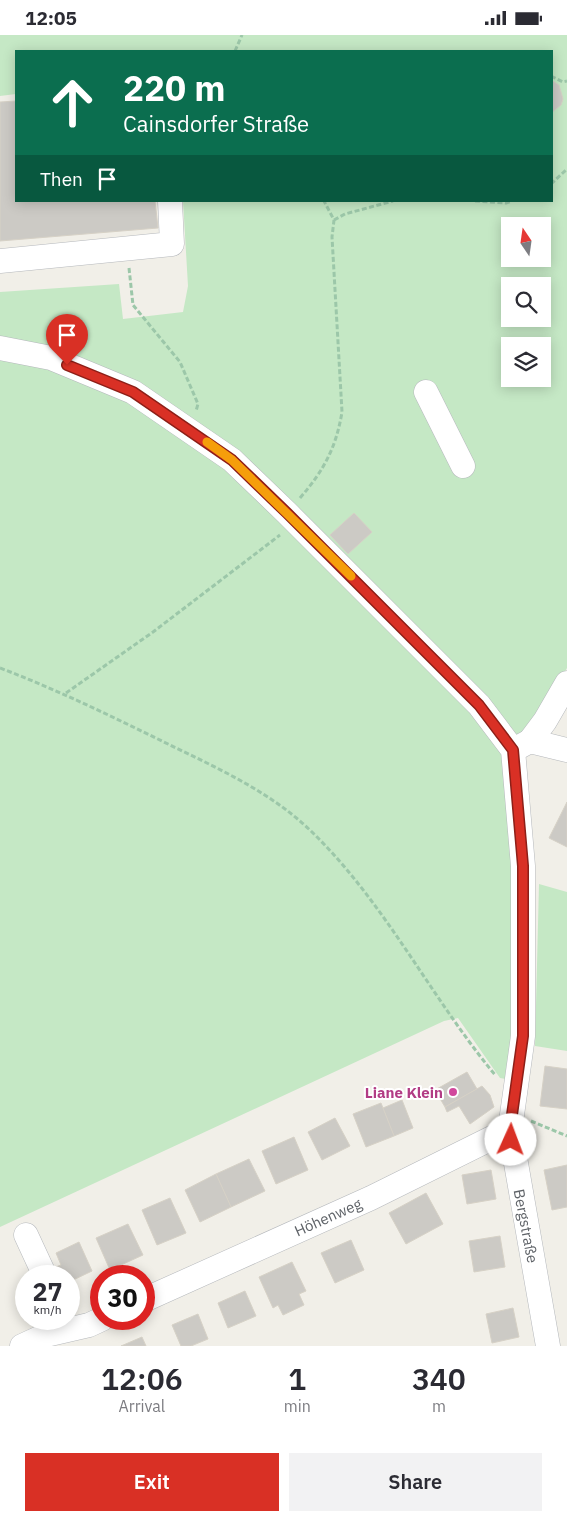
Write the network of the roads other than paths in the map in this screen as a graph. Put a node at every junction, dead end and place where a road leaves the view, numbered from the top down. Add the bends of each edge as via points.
1 (170, 202) edge
2 (0, 261) edge
3 (0, 348) edge
4 (426, 392) dead end
5 (462, 466) dead end
6 (567, 683) edge
7 (521, 746) junction
8 (567, 750) edge
9 (512, 1113) junction
10 (26, 1235) dead end
11 (40, 1265) edge
12 (155, 1295) edge
13 (90, 1324) edge
14 (68, 1332) edge
15 (22, 1346) edge
16 (548, 1346) edge

1 - 2 street via 172,244
3 - 7 street via 51,358 133,392 232,460
4 - 5 street
6 - 7 street via 546,721
7 - 8 street
7 - 9 street, Bergstraße via 523,1036
9 - 12 street, Höhenweg via 371,1198
9 - 16 street, Bergstraße
10 - 11 street
13 - 14 street
14 - 15 street via 46,1335

